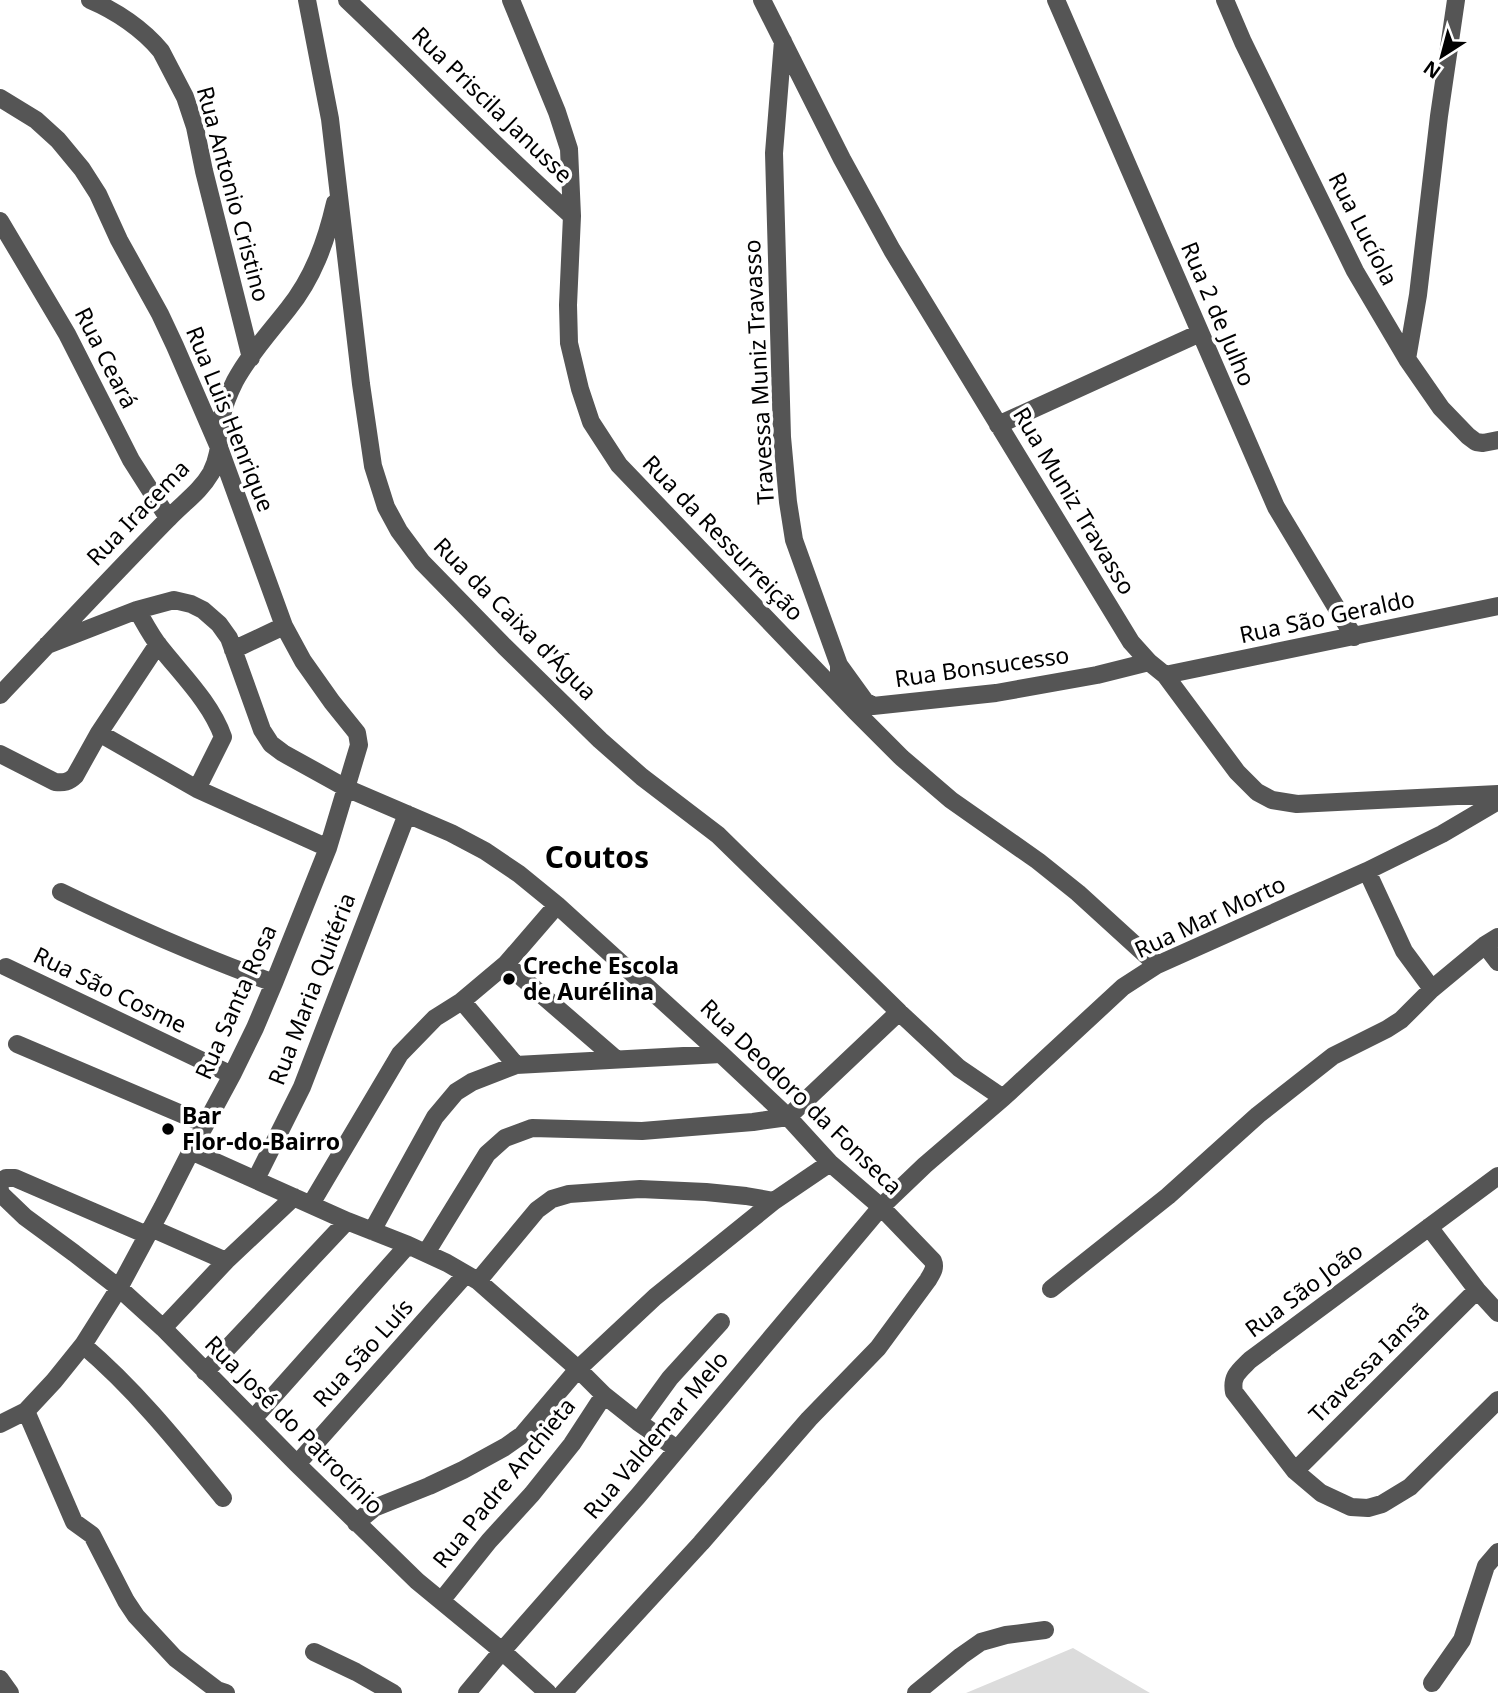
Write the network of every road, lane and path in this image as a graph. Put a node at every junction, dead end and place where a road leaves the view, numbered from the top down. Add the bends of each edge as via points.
1 (90, 0) edge
2 (307, 0) edge
3 (347, 0) edge
4 (511, 0) edge
5 (762, 0) edge
6 (1056, 0) edge
7 (1225, 0) edge
8 (1456, 0) edge
9 (783, 40) junction
10 (0, 98) edge
11 (338, 189) junction
12 (572, 216) junction
13 (0, 221) edge
14 (1200, 333) junction
15 (251, 358) junction
16 (1407, 359) junction
17 (999, 425) junction
18 (1498, 440) edge
19 (220, 450) junction
20 (168, 518) junction
21 (1498, 607) edge
22 (137, 610) junction
23 (284, 626) junction
24 (1354, 637) junction
25 (158, 644) junction
26 (47, 645) junction
27 (233, 650) junction
28 (1149, 663) junction
29 (839, 665) junction
30 (1166, 675) junction
31 (839, 694) junction
32 (0, 695) edge
33 (99, 733) junction
34 (0, 754) edge
35 (346, 788) junction
36 (197, 789) junction
37 (1498, 794) edge
38 (1498, 801) edge
39 (407, 814) junction
40 (328, 848) junction
41 (1367, 871) junction
42 (61, 892) dead end
43 (558, 905) junction
44 (1491, 941) edge
45 (1498, 962) edge
46 (506, 964) junction
47 (1157, 965) junction
48 (6, 967) dead end
49 (274, 983) junction
50 (1432, 989) junction
51 (462, 1001) junction
52 (899, 1012) junction
53 (17, 1044) dead end
54 (721, 1054) junction
55 (617, 1059) junction
56 (516, 1065) junction
57 (232, 1075) junction
58 (1003, 1098) junction
59 (788, 1117) junction
60 (205, 1124) junction
61 (191, 1151) junction
62 (831, 1163) junction
63 (1498, 1176) edge
64 (256, 1180) junction
65 (1, 1190) edge
66 (302, 1200) junction
67 (774, 1201) junction
68 (881, 1207) junction
69 (347, 1221) junction
70 (1429, 1227) junction
71 (372, 1231) junction
72 (149, 1232) junction
73 (408, 1245) junction
74 (426, 1253) junction
75 (226, 1261) junction
76 (472, 1277) junction
77 (119, 1288) junction
78 (1051, 1289) dead end
79 (1477, 1290) junction
80 (1498, 1313) edge
81 (721, 1322) dead end
82 (163, 1328) junction
83 (83, 1345) junction
84 (578, 1370) junction
85 (205, 1372) junction
86 (604, 1395) junction
87 (1498, 1400) edge
88 (26, 1410) junction
89 (253, 1419) junction
90 (638, 1422) junction
91 (0, 1424) edge
92 (677, 1449) junction
93 (297, 1464) junction
94 (1295, 1471) junction
95 (223, 1498) dead end
96 (356, 1523) junction
97 (1498, 1552) edge
98 (440, 1601) junction
99 (1045, 1630) dead end
100 (502, 1651) junction
101 (314, 1652) dead end
102 (0, 1679) edge
103 (1432, 1683) dead end
104 (10, 1693) edge
105 (226, 1693) edge
106 (393, 1693) edge
107 (467, 1693) edge
108 (548, 1693) edge
109 (563, 1693) edge
110 (916, 1693) edge

1 - 15 street, Rua Antonio Cristino via 118,14 156,44 185,97
2 - 11 street, Rua da Caixa d'Água
3 - 12 street, Rua Priscila Janusse
4 - 12 street, Rua da Ressurreição via 569,149
5 - 9 street, Rua Muniz Travasso
6 - 14 street, Rua 2 de Julho
7 - 16 street, Rua Lucíola via 1355,271
8 - 16 street
9 - 17 street, Rua Muniz Travasso via 892,250
9 - 29 street, Travessa Muniz Travasso via 774,153 782,437 793,540
10 - 19 street, Rua Luis Henrique via 58,140 94,187 160,314
11 - 15 street, Rua Iracema via 319,257
11 - 52 street, Rua da Caixa d'Água via 373,466 399,531 422,562 600,740 718,835
12 - 31 street, Rua da Ressurreição via 569,343 591,422 619,465
13 - 20 street, Rua Ceará via 68,334 131,460
14 - 17 street
14 - 24 street, Rua 2 de Julho via 1276,508
15 - 19 street, Rua Iracema via 223,413
16 - 18 street, Rua Lucíola via 1441,408 1468,436 1483,443
17 - 28 street, Rua Muniz Travasso via 1131,642
19 - 20 street, Rua Iracema via 200,489
19 - 23 street, Rua Luis Henrique
20 - 26 street, Rua Iracema
21 - 24 street, Rua São Geraldo
22 - 25 street
22 - 26 street, Rua Deodoro da Fonseca
22 - 27 street, Rua Deodoro da Fonseca via 174,600 191,604 219,624
23 - 27 street
23 - 35 street, Rua Luis Henrique via 303,661 357,733 359,745
24 - 30 street, Rua São Geraldo
25 - 33 street
25 - 36 street via 202,700 223,737
26 - 32 street, Rua Iracema
27 - 35 street, Rua Deodoro da Fonseca via 271,744
28 - 29 street, Rua Bonsucesso via 996,693 873,706
28 - 30 street, Rua Muniz Travasso
29 - 31 street, Travessa Muniz Travasso
30 - 37 street, Rua Muniz Travasso via 1237,772 1272,800 1297,804
31 - 47 street, Rua da Ressurreição via 951,800 1058,877
33 - 34 street via 75,776 63,783
33 - 36 street
35 - 39 street, Rua Deodoro da Fonseca
35 - 40 street, Rua Santa Rosa
36 - 40 street
38 - 41 street, Rua Mar Morto
39 - 43 street, Rua Deodoro da Fonseca via 485,851
39 - 64 street, Rua Maria Quitéria via 302,1087
40 - 49 street, Rua Santa Rosa
41 - 47 street, Rua Mar Morto
41 - 50 street via 1404,951
42 - 49 street via 149,934
43 - 46 street
43 - 54 street, Rua Deodoro da Fonseca
44 - 45 street
44 - 50 street
46 - 51 street
46 - 55 street
47 - 58 street, Rua Mar Morto via 1123,987
48 - 57 street, Rua São Cosme
49 - 57 street, Rua Santa Rosa
50 - 78 street via 1401,1020 1333,1056 1258,1115 1168,1196
51 - 56 street
51 - 66 street via 435,1018 400,1054
52 - 58 street, Rua da Caixa d'Água via 959,1068
52 - 59 street
53 - 60 street
54 - 55 street
54 - 59 street, Rua Deodoro da Fonseca
55 - 56 street
56 - 71 street via 472,1082 445,1104
57 - 60 street, Rua Santa Rosa
58 - 68 street, Rua Mar Morto
59 - 62 street, Rua Deodoro da Fonseca
59 - 74 street via 642,1131 533,1128 505,1138 486,1154
60 - 61 street, Rua Santa Rosa
61 - 64 street
61 - 72 street, Rua Santa Rosa
62 - 67 street
62 - 68 street, Rua Deodoro da Fonseca
63 - 70 street, Rua São João
64 - 66 street
65 - 72 street via 6,1178 15,1178
65 - 77 street, Rua José do Patrocínio via 25,1217
66 - 69 street
66 - 75 street
67 - 76 street, Rua São Luís via 640,1189 569,1194 537,1210
67 - 84 street via 655,1297
68 - 92 street, Rua Valdemar Melo
68 - 109 street, Rua Deodoro da Fonseca via 929,1255 934,1270 878,1348
69 - 71 street
69 - 85 street
70 - 79 street
70 - 94 street, Rua São João via 1236,1375 1234,1392
71 - 73 street
72 - 75 street
72 - 77 street, Rua Santa Rosa
73 - 74 street
73 - 89 street
74 - 76 street
75 - 82 street
76 - 84 street
76 - 93 street, Rua São Luís
77 - 82 street, Rua José do Patrocínio
77 - 83 street, Rua Santa Rosa
79 - 80 street
79 - 94 street, Travessa Iansã
81 - 90 street
82 - 85 street, Rua José do Patrocínio
83 - 88 street, Rua Santa Rosa
83 - 95 street via 141,1399
84 - 86 street
84 - 96 street via 527,1429 505,1447 374,1508
85 - 89 street, Rua José do Patrocínio
86 - 90 street
86 - 98 street, Rua Padre Anchieta via 564,1454
87 - 94 street, Rua São João via 1410,1488 1382,1504 1351,1507 1321,1493
88 - 91 street, Rua Santa Rosa
88 - 105 street via 75,1522 92,1535 136,1616 176,1658
89 - 93 street, Rua José do Patrocínio
90 - 92 street
92 - 100 street, Rua Valdemar Melo
93 - 96 street, Rua José do Patrocínio
96 - 98 street, Rua José do Patrocínio
97 - 103 street via 1486,1566 1462,1640
98 - 100 street, Rua José do Patrocínio
99 - 110 street via 981,1642
100 - 107 street, Rua Valdemar Melo
100 - 108 street, Rua José do Patrocínio
101 - 106 street
102 - 104 street

